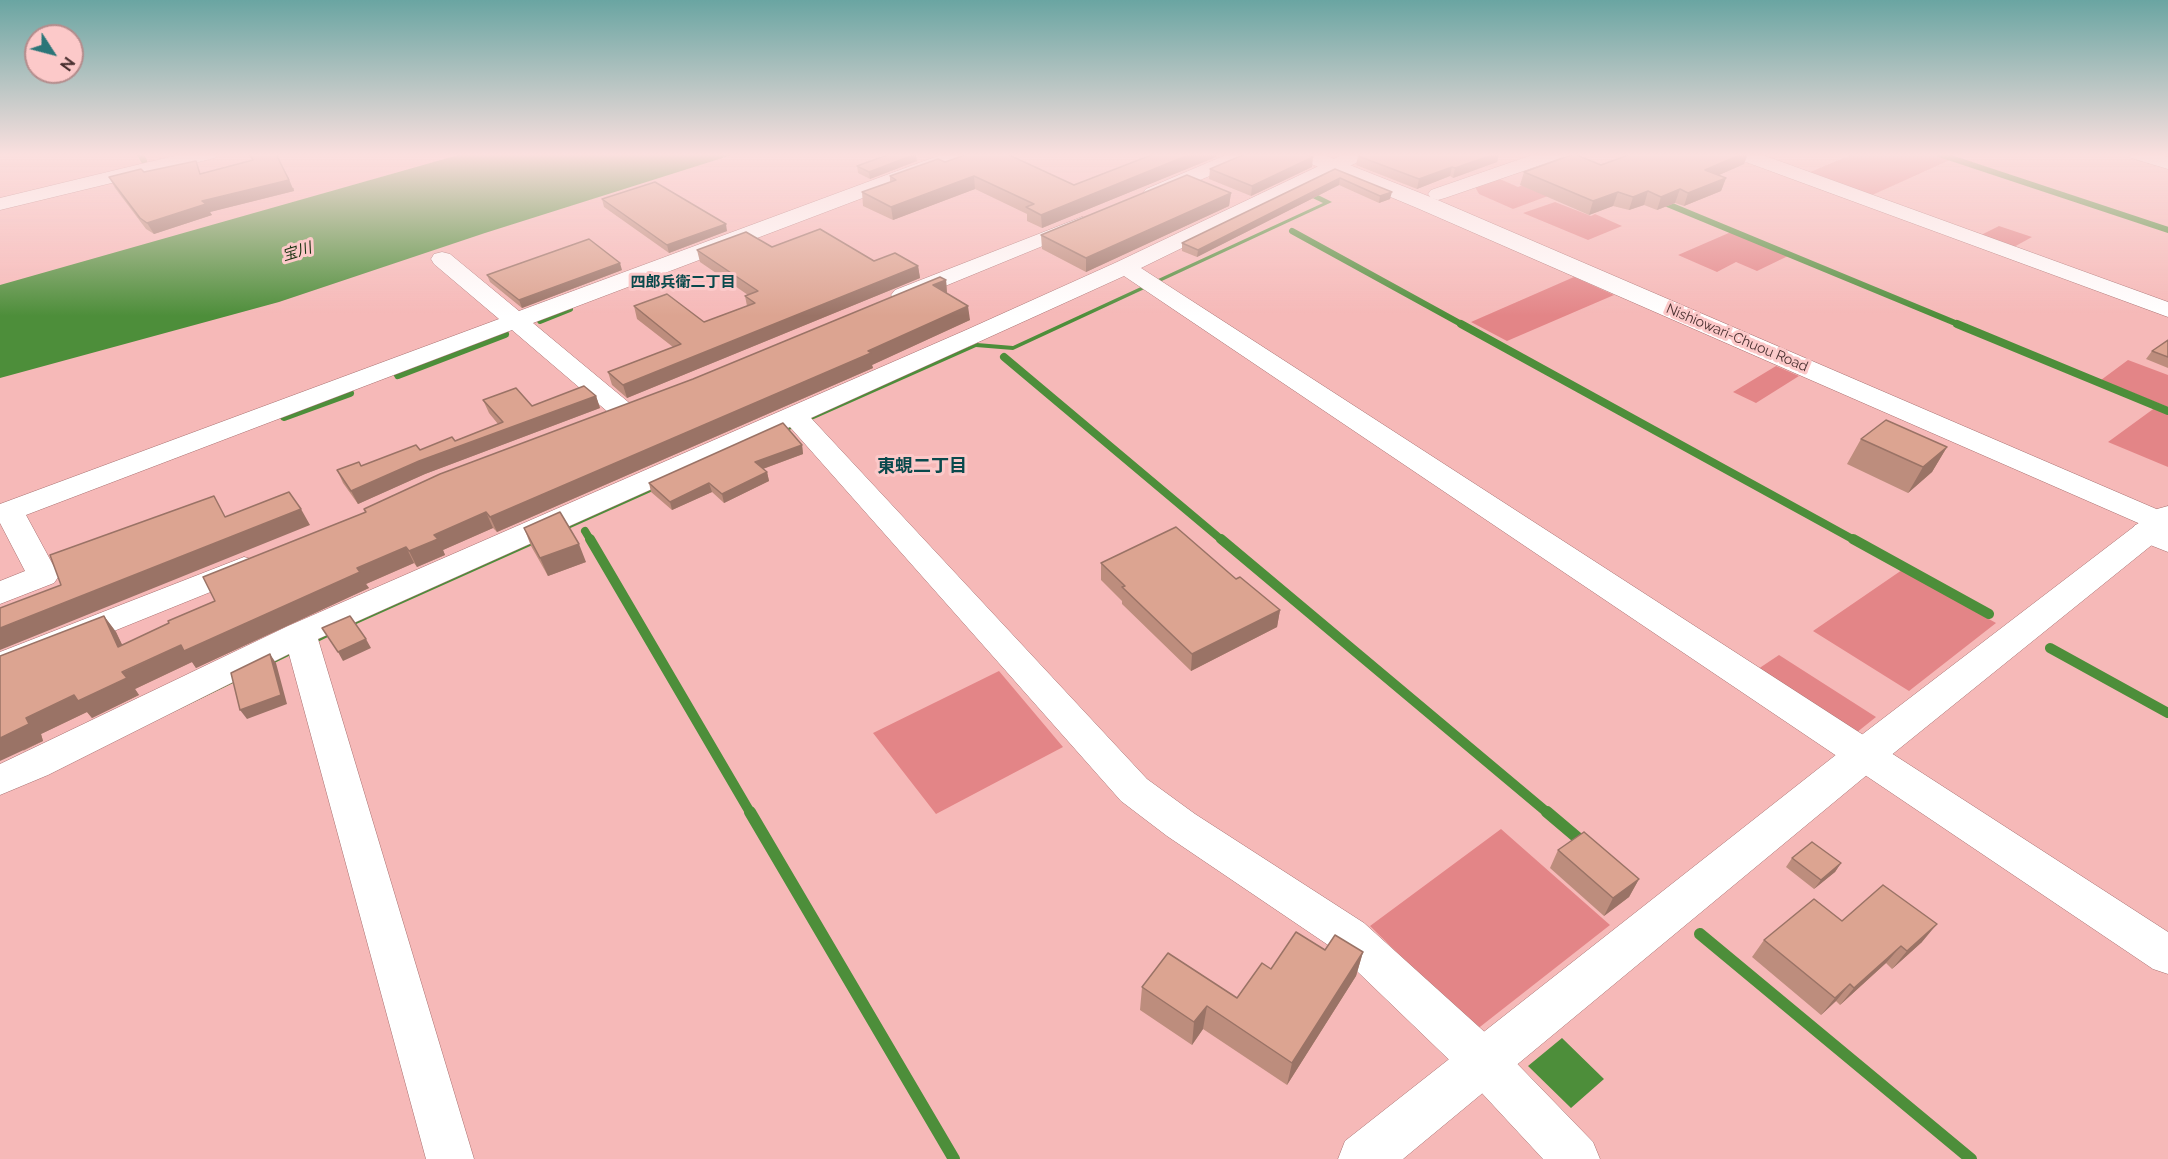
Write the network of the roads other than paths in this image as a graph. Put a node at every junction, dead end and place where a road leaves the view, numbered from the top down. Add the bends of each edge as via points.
1 (817, 208) edge
2 (1248, 208) edge
3 (1437, 208) edge
4 (1474, 208) edge
5 (1890, 208) edge
6 (1101, 215) edge
7 (442, 259) dead end
8 (1125, 267) junction
9 (883, 303) edge
10 (2168, 310) edge
11 (516, 321) junction
12 (624, 412) edge
13 (799, 420) junction
14 (4, 513) edge
15 (2163, 523) edge
16 (264, 559) edge
17 (0, 593) edge
18 (302, 642) junction
19 (0, 665) edge
20 (1865, 754) junction
21 (0, 780) edge
22 (2168, 955) edge
23 (1483, 1061) junction
24 (450, 1159) edge
25 (1363, 1159) edge
26 (1576, 1159) edge

1 - 11 street
2 - 8 street
3 - 15 main road, Nishiowari-Chuou Road
4 - 15 main road, Nishiowari-Chuou Road
5 - 10 street
6 - 9 street
7 - 11 street
8 - 13 street
8 - 20 street
11 - 12 street
11 - 14 street
13 - 18 street
13 - 23 street via 1134,790 1349,936
14 - 17 street via 43,576
15 - 20 main road
16 - 19 street
18 - 21 street
18 - 24 street
20 - 22 street
20 - 23 main road
23 - 25 main road
23 - 26 street

